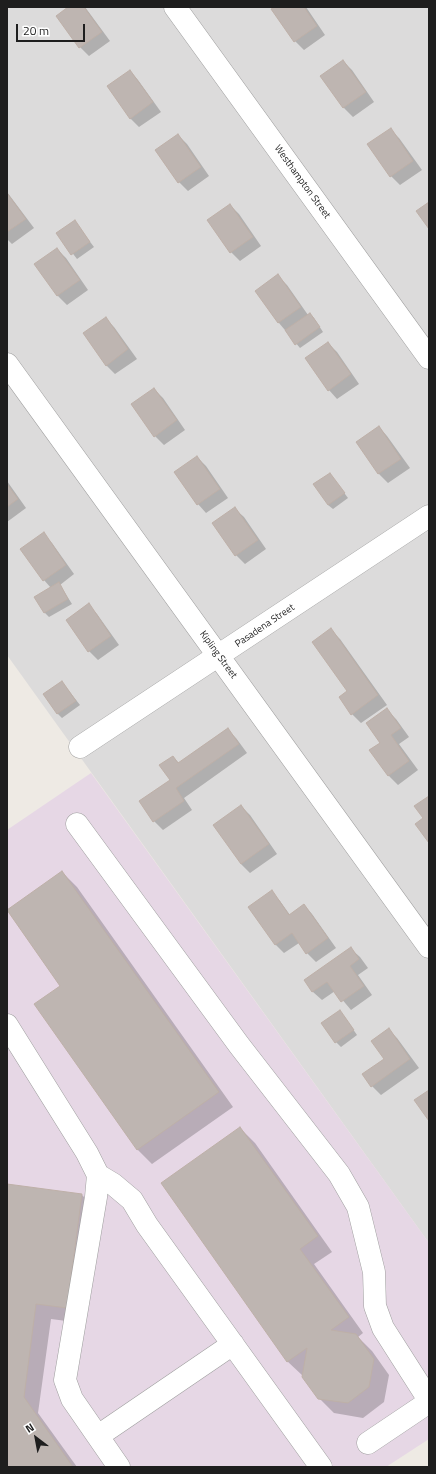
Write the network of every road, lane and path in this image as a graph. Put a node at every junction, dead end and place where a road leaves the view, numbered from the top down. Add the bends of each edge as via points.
1 (175, 7) edge
2 (429, 358) edge
3 (7, 364) edge
4 (429, 516) edge
5 (219, 656) junction
6 (80, 747) dead end
7 (77, 824) dead end
8 (429, 947) edge
9 (7, 1025) edge
10 (98, 1175) junction
11 (233, 1344) junction
12 (429, 1401) edge
13 (98, 1436) junction
14 (368, 1443) dead end
15 (119, 1467) edge
16 (321, 1467) edge

1 - 2 street, Westhampton Street
3 - 5 street, Kipling Street
4 - 5 street, Pasadena Street
5 - 6 street, Pasadena Street
5 - 8 street, Kipling Street
7 - 12 street via 239,1045 339,1174 358,1207 374,1272 375,1306 383,1328
9 - 10 street via 87,1153
10 - 11 street via 132,1200 147,1225
10 - 13 street via 65,1380 72,1399
11 - 13 street
11 - 16 street
12 - 14 street
13 - 15 street

